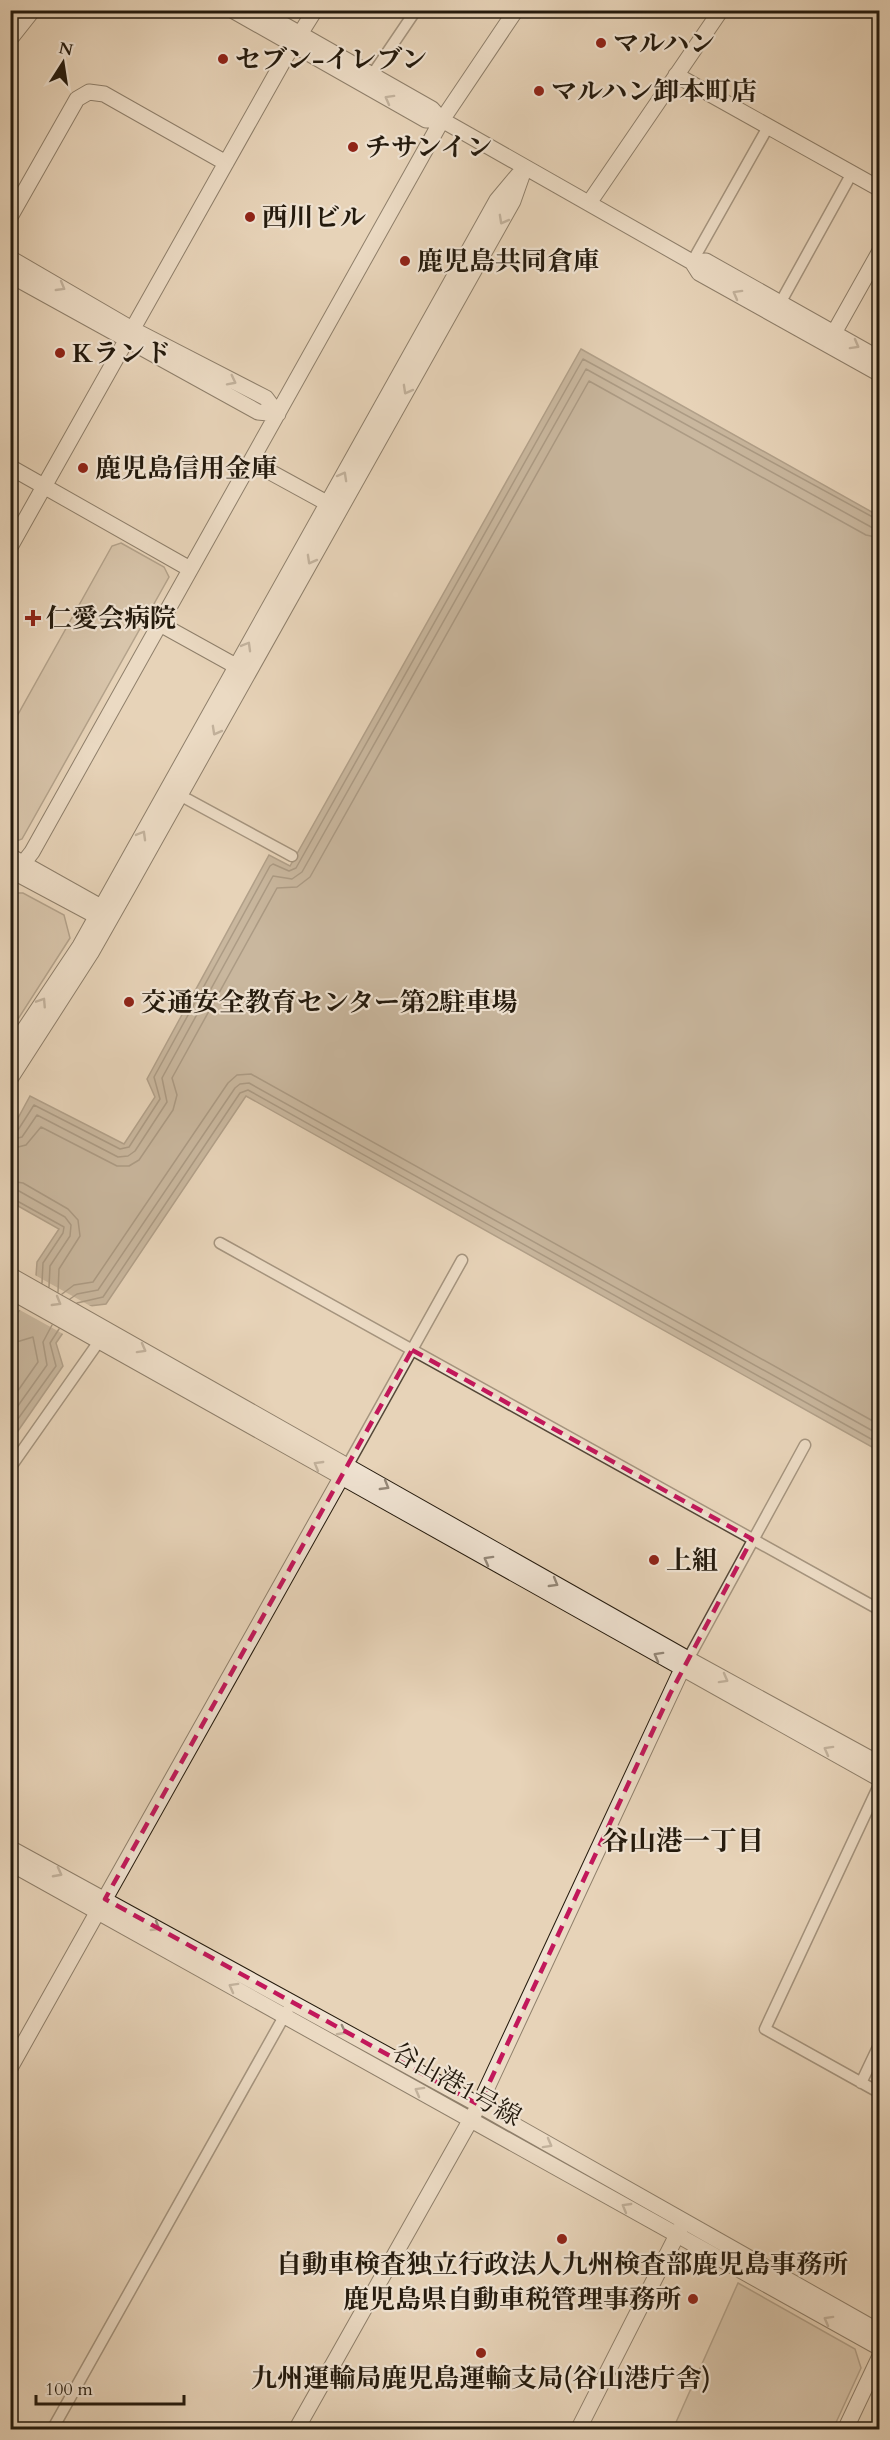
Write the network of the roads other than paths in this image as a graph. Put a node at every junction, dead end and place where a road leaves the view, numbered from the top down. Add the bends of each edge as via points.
1 (14, 10) edge
2 (33, 10) edge
3 (231, 10) edge
4 (258, 10) edge
5 (315, 10) edge
6 (416, 10) edge
7 (516, 10) edge
8 (721, 10) edge
9 (10, 14) edge
10 (10, 39) edge
11 (296, 39) junction
12 (372, 75) junction
13 (676, 75) junction
14 (442, 120) junction
15 (768, 127) junction
16 (226, 163) junction
17 (525, 167) junction
18 (852, 173) junction
19 (879, 189) edge
20 (590, 203) junction
21 (10, 218) edge
22 (879, 251) edge
23 (10, 258) edge
24 (692, 262) junction
25 (10, 275) edge
26 (777, 309) junction
27 (129, 334) junction
28 (831, 339) junction
29 (879, 359) edge
30 (879, 374) edge
31 (278, 414) junction
32 (252, 462) junction
33 (10, 467) edge
34 (44, 486) junction
35 (334, 507) junction
36 (10, 547) edge
37 (190, 569) junction
38 (160, 624) junction
39 (242, 669) junction
40 (174, 792) junction
41 (292, 856) dead end
42 (14, 869) edge
43 (102, 914) junction
44 (10, 1051) edge
45 (10, 1079) edge
46 (220, 1243) dead end
47 (462, 1260) dead end
48 (15, 1285) edge
49 (87, 1326) junction
50 (100, 1340) junction
51 (412, 1350) junction
52 (805, 1445) dead end
53 (10, 1468) edge
54 (344, 1472) junction
55 (752, 1539) junction
56 (879, 1610) edge
57 (685, 1664) junction
58 (879, 1764) edge
59 (879, 1781) edge
60 (10, 1848) edge
61 (10, 1863) edge
62 (102, 1905) junction
63 (288, 2010) junction
64 (879, 2043) edge
65 (10, 2068) edge
66 (861, 2082) junction
67 (879, 2093) edge
68 (479, 2105) junction
69 (471, 2120) junction
70 (684, 2221) junction
71 (676, 2236) junction
72 (879, 2332) edge
73 (879, 2348) edge
74 (879, 2356) edge
75 (52, 2430) edge
76 (296, 2430) edge
77 (578, 2430) edge
78 (845, 2430) edge

1 - 9 street
2 - 10 street
3 - 11 street
4 - 11 street
5 - 11 street
6 - 12 street
7 - 14 street
8 - 13 street
11 - 12 street
14 -> 11 street via 426,120
11 - 16 street
12 - 14 street via 432,109
13 - 15 street
13 - 20 street
14 - 17 street
14 - 31 street
15 - 18 street
15 - 24 street
16 - 21 street via 104,94 89,92 77,99
16 - 27 street
17 - 20 street
17 - 35 street via 497,200
18 - 19 street
18 - 26 street
20 - 24 street
22 - 28 street
23 -> 27 street
24 - 26 street via 699,273
25 - 27 street
26 - 28 street
27 - 31 street via 266,398
27 - 34 street
28 -> 29 street
28 - 30 street
31 - 32 street
32 - 35 street
32 - 37 street
33 - 34 street
34 - 36 street
34 - 37 street
35 - 39 street
37 - 38 street
38 - 39 street
38 - 42 street
39 - 40 street
40 - 41 street
40 - 43 street
42 - 43 street
44 -> 43 street
43 - 45 street via 91,953
46 - 51 street
47 - 51 street
48 - 49 street
49 - 50 street
49 -> 54 street
50 - 53 street
54 -> 50 street
51 - 54 street
51 - 55 street
52 - 55 street
54 - 57 street
54 - 62 street
55 - 56 street
55 - 57 street
57 -> 58 street
59 -> 57 street
57 - 68 street
59 - 66 street via 765,2029
60 -> 62 street, 谷山港1号線
61 - 62 street, 谷山港1号線
62 - 63 street, 谷山港1号線
62 - 65 street
63 -> 68 street, 谷山港1号線
69 -> 63 street, 谷山港1号線
63 - 75 street
64 - 66 street
66 - 67 street
68 - 69 street
68 -> 70 street, 谷山港1号線
71 -> 69 street, 谷山港1号線
69 - 76 street
70 - 71 street
70 - 72 street, 谷山港1号線
73 -> 71 street, 谷山港1号線
71 - 77 street
74 - 78 street

